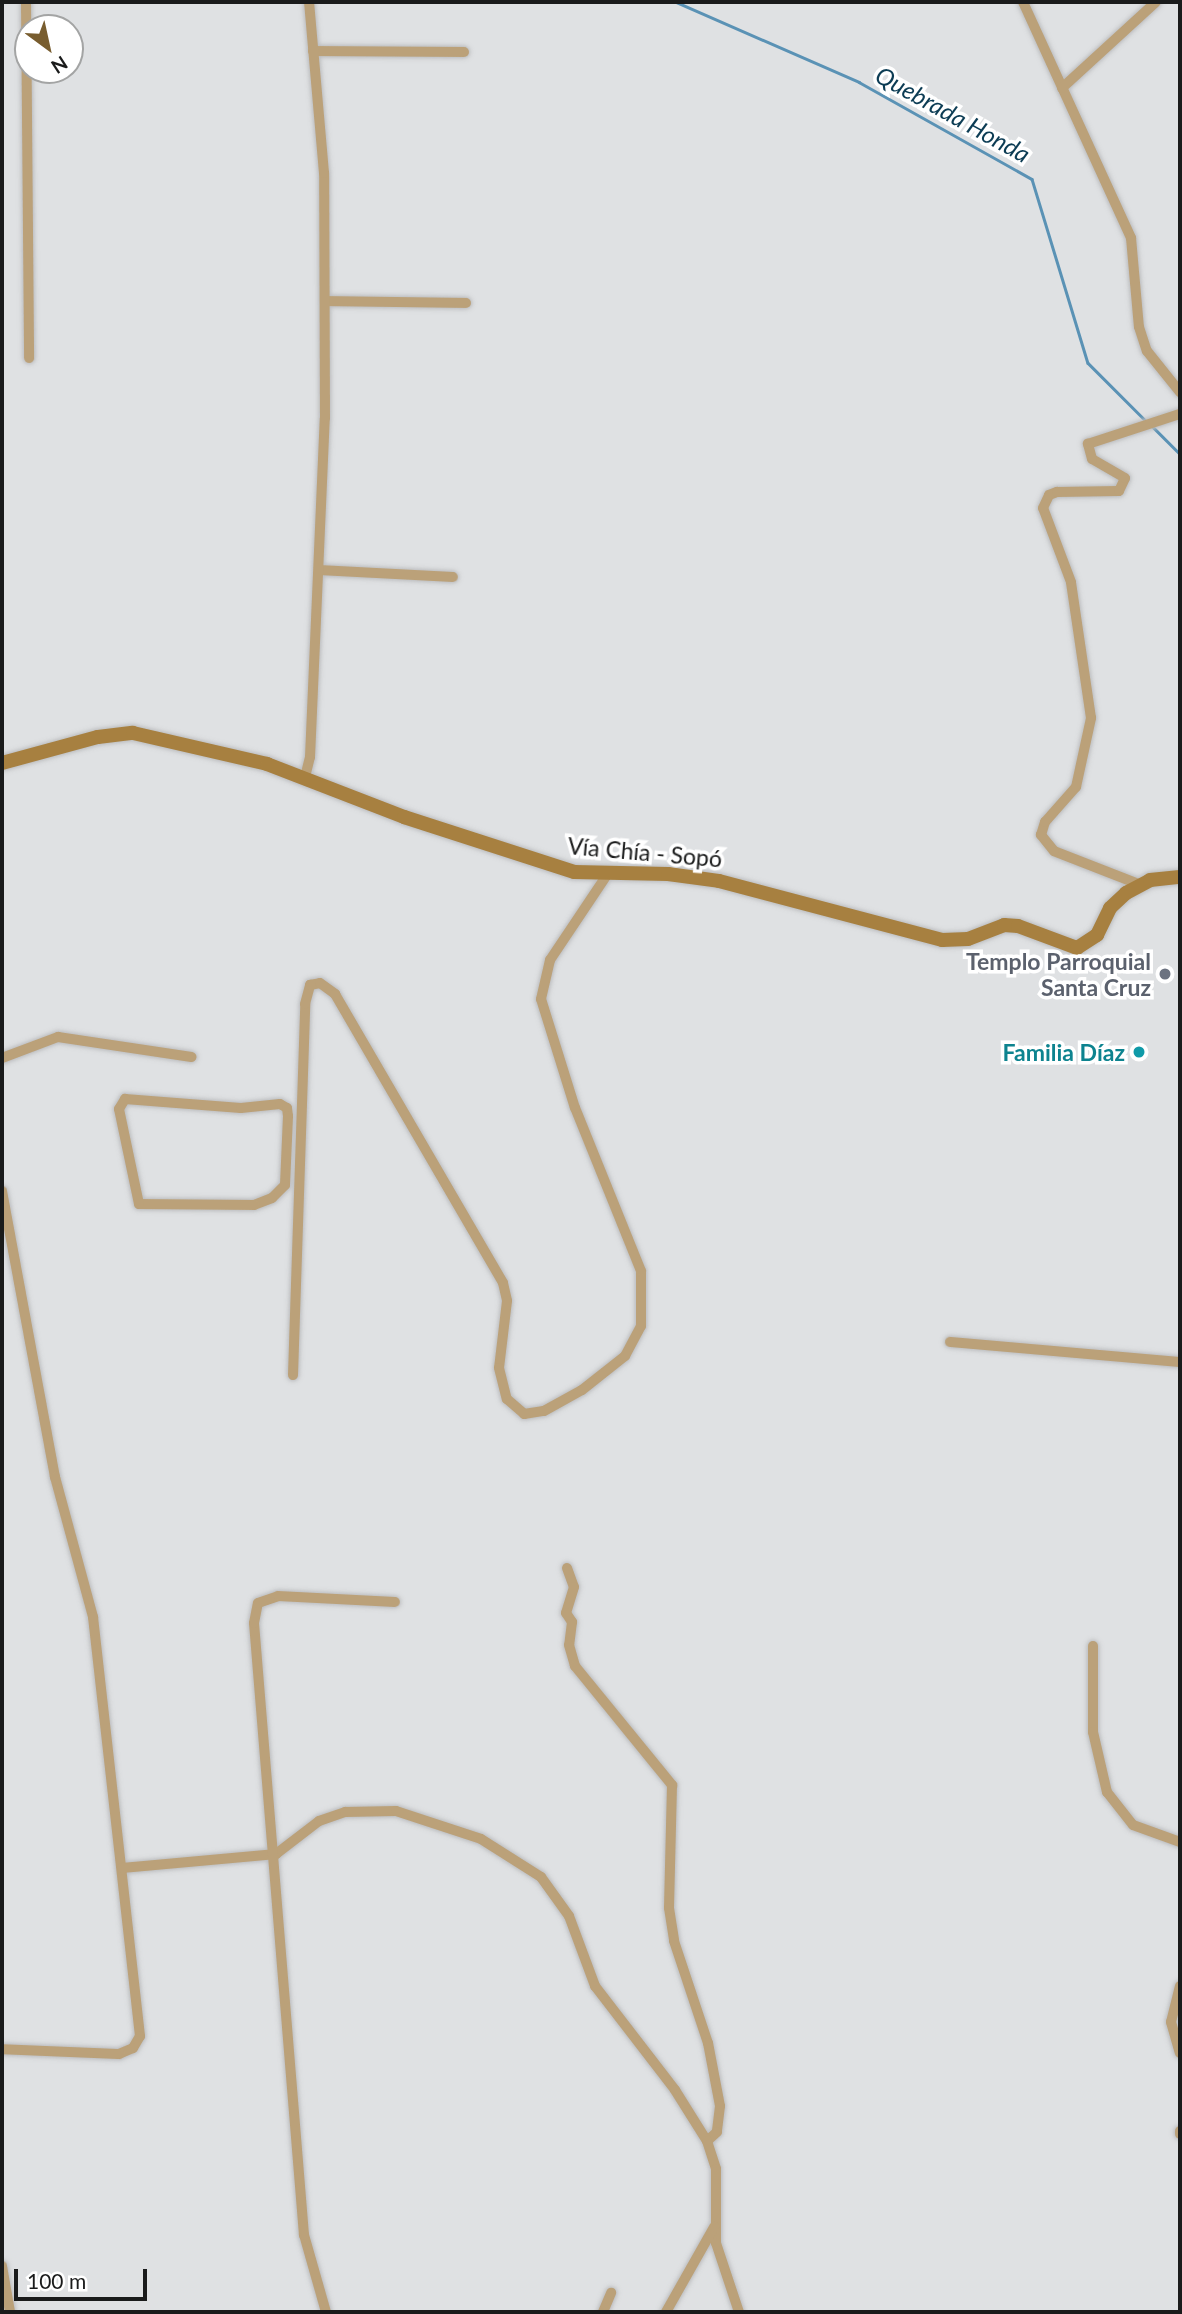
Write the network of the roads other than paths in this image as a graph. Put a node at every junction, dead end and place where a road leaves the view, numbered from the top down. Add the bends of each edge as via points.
1 (26, 2) edge
2 (309, 2) edge
3 (1023, 2) edge
4 (1156, 2) edge
5 (313, 51) junction
6 (464, 52) dead end
7 (1062, 88) junction
8 (325, 301) junction
9 (466, 303) dead end
10 (29, 358) dead end
11 (1180, 392) edge
12 (1180, 414) edge
13 (318, 570) junction
14 (453, 577) dead end
15 (2, 763) edge
16 (305, 777) junction
17 (607, 875) junction
18 (1180, 877) edge
19 (1141, 885) junction
20 (192, 1057) dead end
21 (2, 1058) edge
22 (285, 1162) junction
23 (298, 1163) junction
24 (2, 1191) edge
25 (950, 1342) dead end
26 (1180, 1362) edge
27 (293, 1376) dead end
28 (567, 1568) dead end
29 (395, 1602) dead end
30 (1093, 1646) dead end
31 (1180, 1842) edge
32 (276, 1854) junction
33 (122, 1868) junction
34 (1180, 1986) edge
35 (2, 2049) edge
36 (1180, 2053) edge
37 (707, 2141) junction
38 (716, 2223) junction
39 (2, 2266) edge
40 (611, 2292) dead end
41 (10, 2312) edge
42 (326, 2312) edge
43 (603, 2312) edge
44 (666, 2312) edge
45 (739, 2312) edge

1 - 10 street
2 - 5 street
3 - 7 street
4 - 7 street
5 - 6 street
5 - 8 street via 324,173
7 - 11 street via 1131,238 1142,339
8 - 9 street
8 - 13 street
12 - 19 street via 1088,444 1088,452 1123,475 1124,487 1119,491 1057,492 1049,495 1043,508 1072,582 1091,718 1076,787 1045,822 1041,835 1054,851
13 - 14 street
13 - 16 street via 310,757
15 - 16 street, Vía Chía - Sopó via 98,737 133,733 232,753
16 - 17 street, Vía Chía - Sopó via 357,800 517,855 574,872
17 - 19 street, Vía Chía - Sopó via 668,874 740,885 922,938 968,939 1017,926 1077,948 1089,944 1110,908
17 - 23 street via 550,960 541,999 575,1108 641,1271 641,1326 625,1356 582,1390 544,1411 524,1414 507,1399 499,1368 507,1301 503,1283 335,994 320,983 310,985 306,992
18 - 19 street, Vía Chía - Sopó
20 - 21 street via 58,1037
22 - 22 street via 287,1108 279,1104 241,1108 132,1099 120,1102 139,1204 263,1203 285,1185
22 - 23 street
23 - 27 street
24 - 33 street via 55,1477 93,1617
25 - 26 street
28 - 37 street via 574,1587 566,1614 572,1622 569,1645 575,1667 672,1785 669,1908 674,1941 708,2043 720,2106 717,2132
29 - 32 street via 312,1595 278,1596 258,1603 254,1623
30 - 31 street via 1093,1732 1107,1792 1133,1825
32 - 33 street
32 - 37 street via 319,1821 345,1812 396,1811 481,1839 541,1877 569,1916 595,1986
32 - 42 street via 304,2235
33 - 35 street via 140,2036 133,2048 119,2054
34 - 36 street via 1171,2022
37 - 38 street via 716,2169
38 - 44 street
38 - 45 street via 716,2243
39 - 41 street
40 - 43 street

